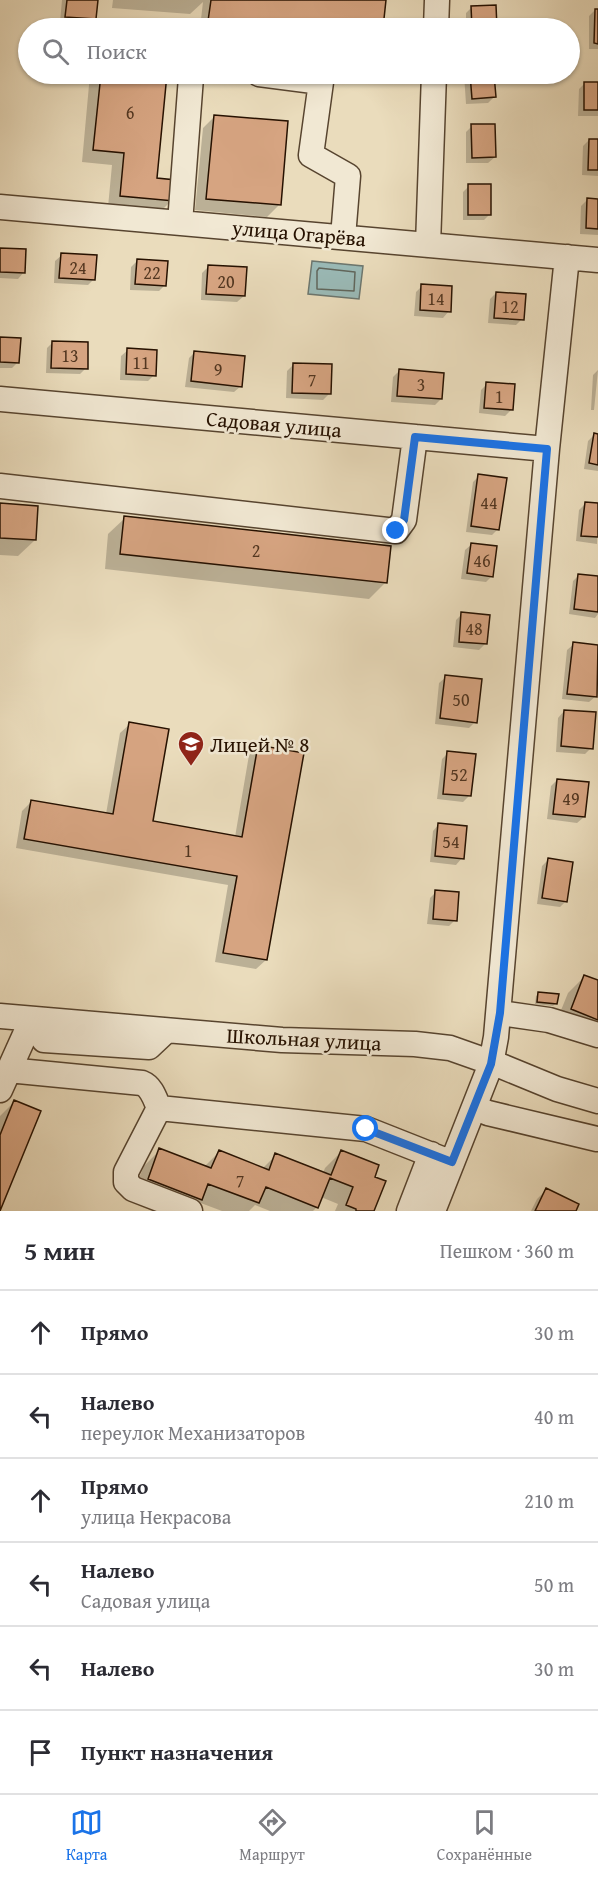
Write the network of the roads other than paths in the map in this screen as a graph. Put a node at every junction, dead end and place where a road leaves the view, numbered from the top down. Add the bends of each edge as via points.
1 (437, 0) edge
2 (436, 18) edge
3 (190, 84) edge
4 (321, 84) edge
5 (434, 84) edge
6 (0, 207) edge
7 (180, 223) junction
8 (343, 237) junction
9 (428, 245) junction
10 (567, 257) junction
11 (598, 260) edge
12 (0, 399) edge
13 (415, 437) junction
14 (547, 449) junction
15 (0, 486) edge
16 (500, 1013) junction
17 (0, 1016) edge
18 (32, 1019) junction
19 (598, 1035) edge
20 (491, 1064) junction
21 (4, 1080) edge
22 (598, 1101) edge
23 (474, 1107) junction
24 (159, 1108) junction
25 (597, 1138) edge
26 (442, 1158) junction
27 (190, 1211) edge
28 (409, 1211) edge
29 (433, 1211) edge

1 - 2 street
3 - 7 street
4 - 8 street via 311,155 348,176
5 - 9 street
6 - 7 street, улица Огарёва
7 - 8 street, улица Огарёва
8 - 9 street, улица Огарёва
9 - 10 street, улица Огарёва
10 - 11 street, улица Огарёва
10 - 14 street
12 - 13 street, Садовая улица
13 - 14 street, Садовая улица
13 - 15 street via 404,520 396,531
14 - 16 street
16 - 19 street via 549,1020
16 - 20 street
17 - 18 street, Школьная улица
18 - 20 street, Школьная улица via 282,1040 415,1044 462,1051
18 - 21 street
20 - 22 street, Школьная улица
20 - 23 street
21 - 24 street via 142,1083 147,1085
23 - 25 street
23 - 26 street
24 - 26 street via 366,1129
24 - 27 street via 126,1172 126,1182 133,1189
26 - 28 street
26 - 29 street

